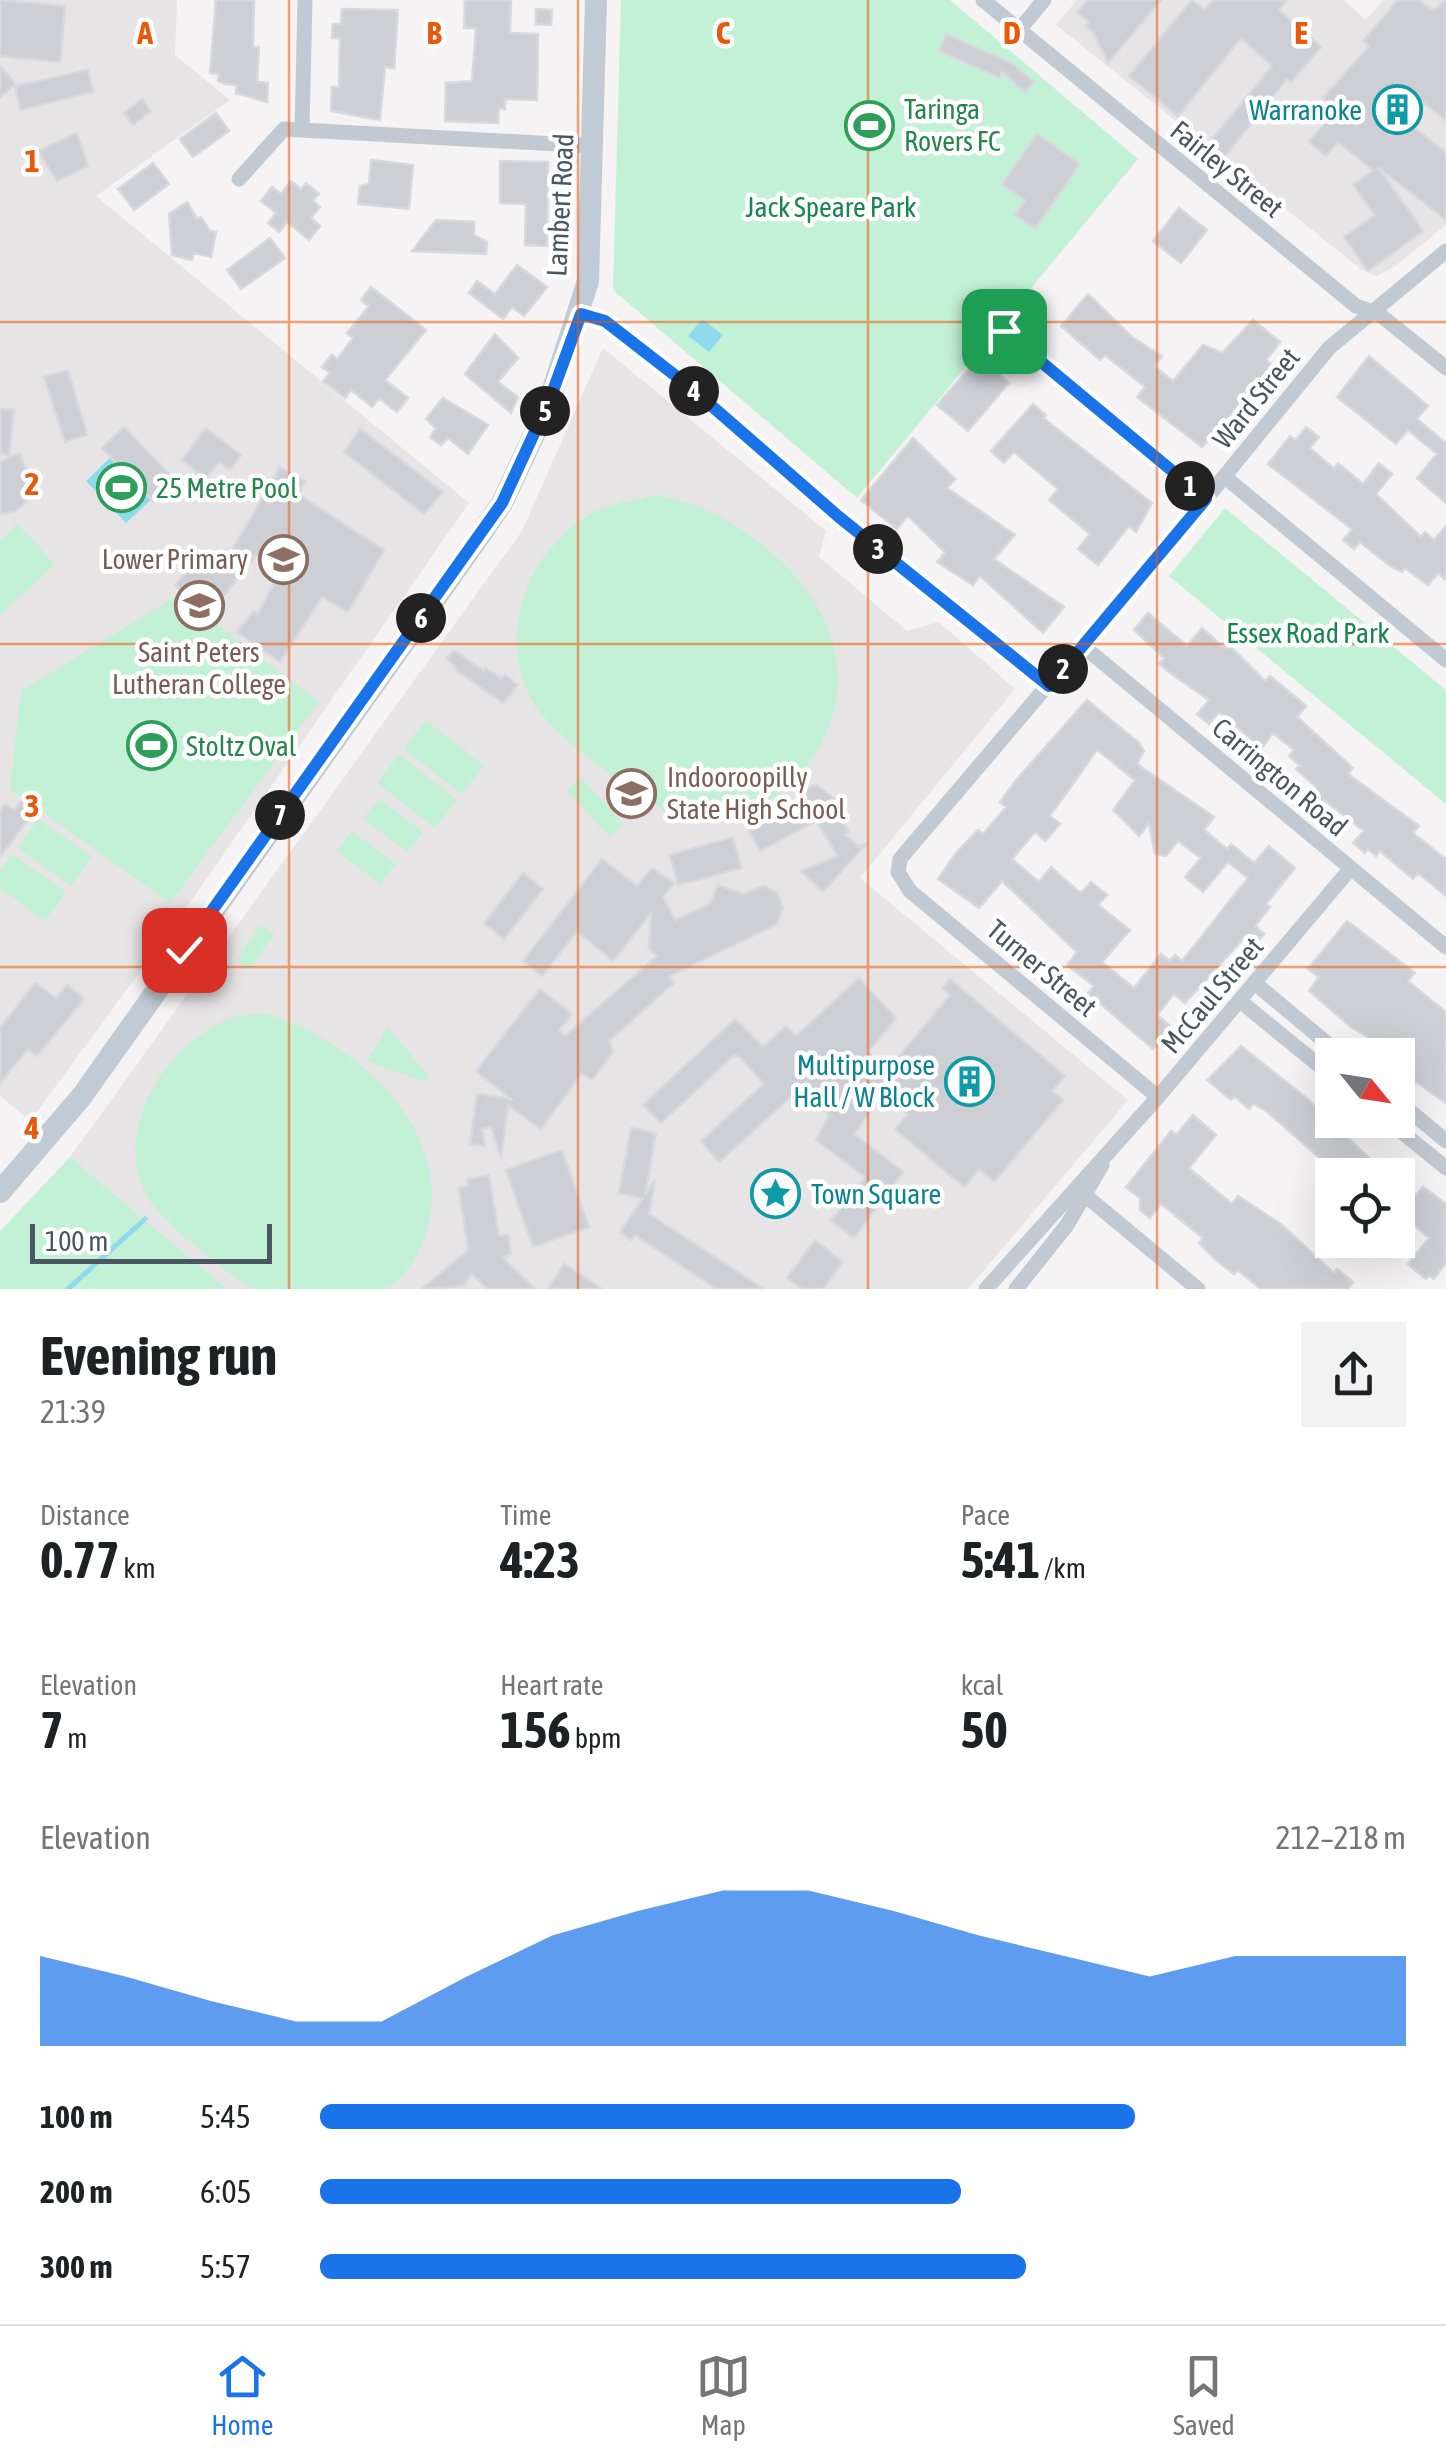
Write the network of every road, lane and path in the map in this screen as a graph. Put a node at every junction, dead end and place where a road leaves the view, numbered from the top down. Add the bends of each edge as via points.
1 (305, 0) edge
2 (596, 0) edge
3 (983, 0) edge
4 (1044, 0) edge
5 (1019, 30) junction
6 (302, 130) junction
7 (593, 146) junction
8 (239, 179) dead end
9 (1446, 251) edge
10 (1370, 311) junction
11 (581, 314) junction
12 (1004, 331) dead end
13 (1446, 368) edge
14 (1225, 477) junction
15 (1206, 499) junction
16 (1083, 646) junction
17 (1446, 660) edge
18 (1049, 686) junction
19 (1350, 868) junction
20 (898, 872) joint
21 (1446, 947) edge
22 (1256, 984) junction
23 (1240, 1001) junction
24 (1321, 1038) edge
25 (1315, 1062) edge
26 (1158, 1097) junction
27 (1415, 1116) edge
28 (1408, 1138) edge
29 (1446, 1142) edge
30 (1108, 1152) junction
31 (1446, 1168) edge
32 (0, 1192) edge
33 (1086, 1196) junction
34 (986, 1289) edge
35 (1016, 1289) edge
36 (1198, 1289) edge

1 - 6 street
2 - 7 main road, Lambert Road
3 - 5 street, Fairley Street
4 - 5 street
5 - 10 street, Fairley Street
6 - 7 street
6 - 8 street via 284,129
7 - 11 main road, Lambert Road via 591,245
9 - 10 street, Ward Street
10 - 13 street, Fairley Street
10 - 14 street, Ward Street via 1329,348
11 - 18 street via 605,321 690,387
11 - 32 main road, Lambert Road via 502,503 82,1096
12 - 15 street
14 - 15 street, Ward Street
14 - 17 street
15 - 16 street, Ward Street
16 - 18 street, Ward Street
16 - 19 street, Carrington Road
18 - 20 street, Ward Street via 909,846
19 - 21 street, Carrington Road
19 - 22 street, McCaul Street
20 - 26 street, Turner Street via 910,891
22 - 23 street, McCaul Street
22 - 24 street
23 - 25 street
23 - 26 street, McCaul Street
26 - 30 street, McCaul Street
27 - 29 street
28 - 31 street
30 - 33 street, McCaul Street
30 - 34 street, McCaul Street
33 - 35 street, McCaul Street
33 - 36 street

